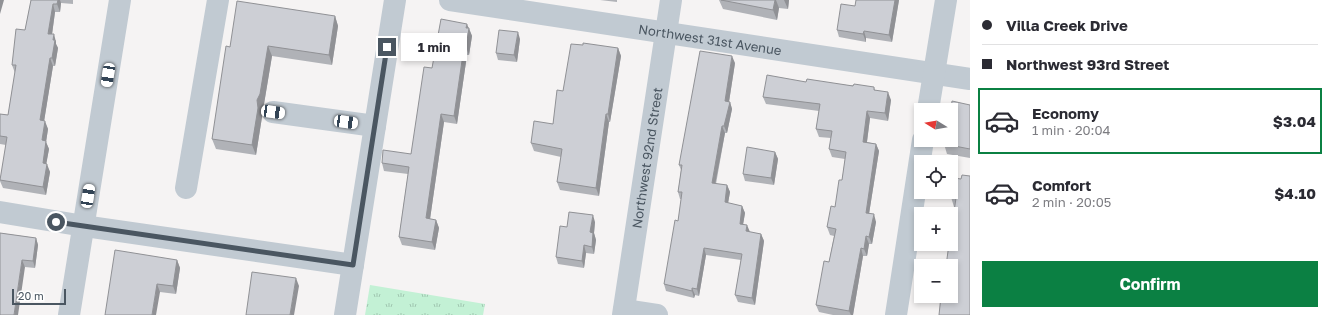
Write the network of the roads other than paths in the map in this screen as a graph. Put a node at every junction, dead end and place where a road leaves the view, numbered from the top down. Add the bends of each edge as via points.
1 (120, 0) edge
2 (218, 0) edge
3 (395, 0) edge
4 (450, 0) edge
5 (671, 0) edge
6 (946, 0) edge
7 (666, 32) junction
8 (934, 72) junction
9 (970, 79) edge
10 (929, 103) edge
11 (273, 112) dead end
12 (375, 126) junction
13 (922, 147) edge
14 (186, 188) dead end
15 (0, 212) edge
16 (84, 226) junction
17 (353, 265) junction
18 (624, 313) edge
19 (69, 315) edge
20 (345, 315) edge
21 (657, 315) edge
22 (896, 315) edge

1 - 16 street
2 - 14 street
3 - 12 street
4 - 7 street, Northwest 31st Avenue
5 - 7 street, Northwest 92nd Street
6 - 8 street
7 - 8 street, Northwest 31st Avenue
7 - 18 street, Northwest 92nd Street
8 - 9 street, Northwest 31st Avenue
8 - 10 street
11 - 12 street
12 - 17 street
13 - 22 street
15 - 16 street
16 - 17 street
16 - 19 street
17 - 20 street
18 - 21 street

